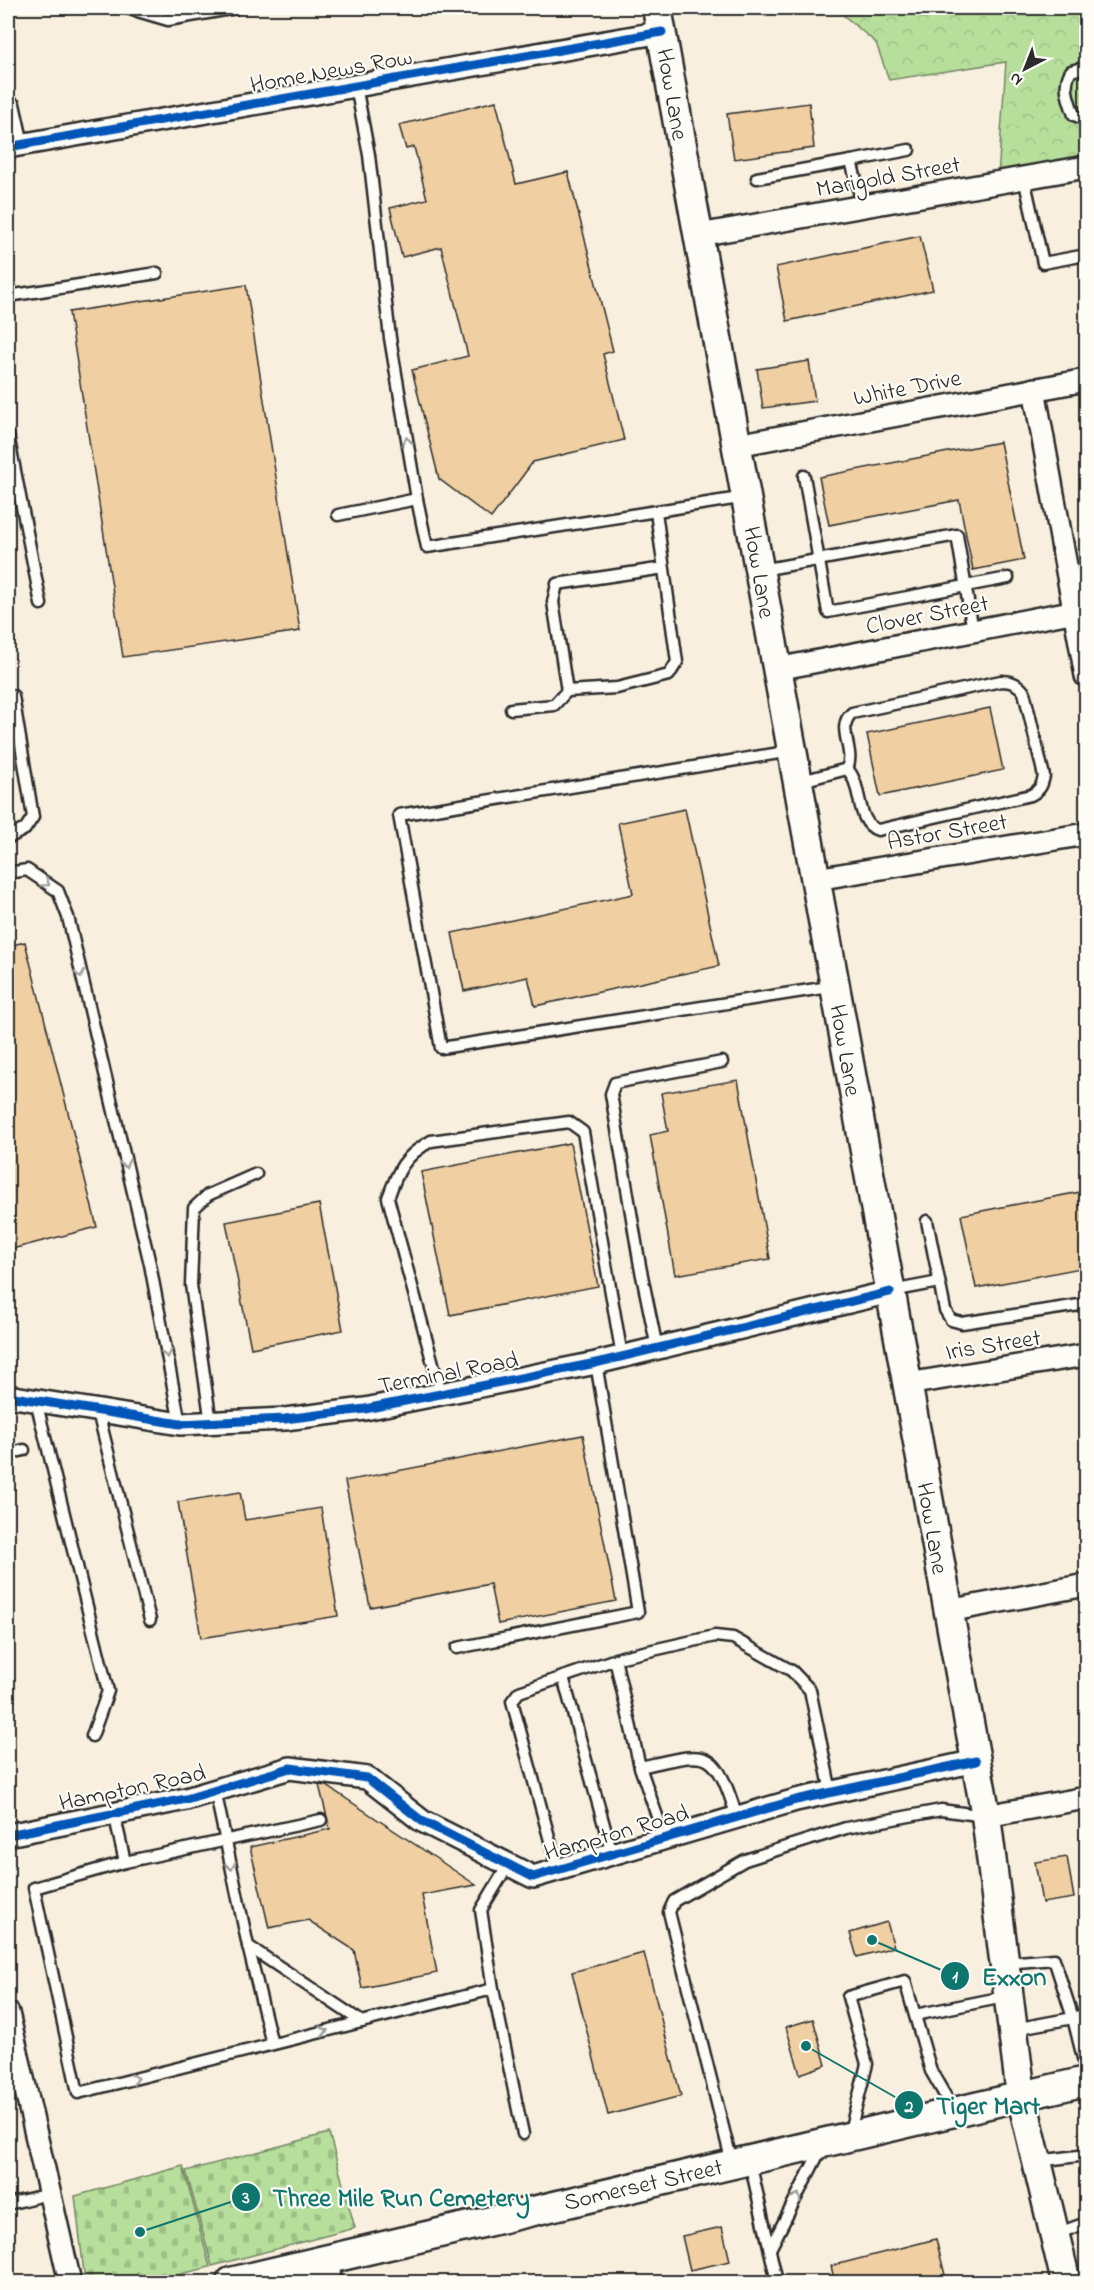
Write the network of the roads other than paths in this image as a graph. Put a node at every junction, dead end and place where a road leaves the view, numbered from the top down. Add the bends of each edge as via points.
1 (127, 8) edge
2 (236, 8) edge
3 (660, 20) edge
4 (1086, 68) edge
5 (356, 86) junction
6 (14, 104) dead end
7 (1086, 120) edge
8 (15, 146) edge
9 (909, 150) dead end
10 (851, 161) junction
11 (1086, 167) edge
12 (757, 178) dead end
13 (1024, 178) junction
14 (862, 207) junction
15 (699, 236) junction
16 (1086, 255) edge
17 (157, 273) dead end
18 (8, 296) edge
19 (1086, 380) edge
20 (1034, 389) junction
21 (8, 435) edge
22 (737, 445) junction
23 (804, 476) dead end
24 (746, 497) junction
25 (417, 499) junction
26 (656, 512) junction
27 (338, 515) dead end
28 (818, 559) junction
29 (664, 568) junction
30 (760, 571) junction
31 (1008, 578) dead end
32 (965, 587) junction
33 (41, 604) dead end
34 (1081, 610) edge
35 (973, 631) junction
36 (777, 669) junction
37 (1086, 676) edge
38 (567, 691) junction
39 (8, 697) edge
40 (511, 709) dead end
41 (792, 751) junction
42 (847, 770) junction
43 (798, 782) junction
44 (1086, 834) edge
45 (8, 838) edge
46 (8, 873) edge
47 (816, 879) junction
48 (835, 986) junction
49 (722, 1062) dead end
50 (256, 1174) dead end
51 (927, 1221) dead end
52 (939, 1282) junction
53 (890, 1292) junction
54 (1086, 1304) edge
55 (657, 1348) junction
56 (1086, 1355) edge
57 (622, 1356) junction
58 (596, 1363) junction
59 (907, 1384) junction
60 (441, 1393) junction
61 (8, 1396) edge
62 (36, 1401) junction
63 (98, 1412) junction
64 (211, 1423) junction
65 (180, 1424) junction
66 (24, 1450) dead end
67 (8, 1454) edge
68 (1086, 1585) edge
69 (948, 1611) junction
70 (150, 1620) dead end
71 (458, 1648) dead end
72 (615, 1659) junction
73 (563, 1677) junction
74 (92, 1737) dead end
75 (976, 1761) junction
76 (640, 1767) junction
77 (215, 1790) junction
78 (831, 1792) junction
79 (1086, 1798) edge
80 (114, 1813) junction
81 (986, 1816) junction
82 (737, 1817) junction
83 (321, 1820) dead end
84 (8, 1834) edge
85 (664, 1839) junction
86 (227, 1843) junction
87 (612, 1854) junction
88 (125, 1862) junction
89 (508, 1865) junction
90 (558, 1870) junction
91 (248, 1946) junction
92 (1005, 1963) junction
93 (493, 1989) junction
94 (1009, 1996) junction
95 (8, 2013) edge
96 (1086, 2014) edge
97 (915, 2015) junction
98 (1073, 2018) junction
99 (362, 2022) junction
100 (1013, 2029) junction
101 (272, 2044) junction
102 (1086, 2070) edge
103 (1086, 2081) edge
104 (1021, 2095) junction
105 (954, 2110) junction
106 (523, 2134) dead end
107 (837, 2138) junction
108 (1086, 2146) edge
109 (1086, 2154) edge
110 (741, 2161) junction
111 (1038, 2161) junction
112 (49, 2194) junction
113 (8, 2204) edge
114 (1086, 2223) edge
115 (1055, 2234) junction
116 (770, 2249) junction
117 (329, 2271) edge
118 (69, 2283) edge
119 (231, 2283) edge
120 (777, 2283) edge
121 (1066, 2283) edge

1 - 2 lane via 168,20
3 - 5 street, Home News Row
3 - 15 main road, How Lane
4 - 7 lane via 1071,71 1066,79 1074,115
5 - 8 street, Home News Row
25 -> 5 lane via 390,338 369,155
6 - 8 lane
9 - 10 lane
10 - 12 lane
10 - 14 lane
11 - 13 street, Marigold Street
13 - 14 street, Marigold Street
13 - 16 lane via 1043,263
14 - 15 street, Marigold Street
15 - 22 main road, How Lane
17 - 18 lane
19 - 20 street, White Drive
20 - 22 street, White Drive
20 - 34 street
21 - 33 lane
22 - 24 main road, How Lane
23 - 28 lane
24 - 26 lane
24 - 30 main road, How Lane
25 - 26 lane via 427,547
25 - 27 lane
26 - 29 lane
28 - 30 lane
28 - 32 lane via 828,612
28 - 32 lane via 957,534
29 - 38 lane via 677,662 669,675 617,688
29 - 38 lane via 557,584 553,602
30 - 36 main road, How Lane
31 - 32 lane
32 - 35 lane
34 - 35 street, Clover Street
34 - 37 street
35 - 36 street, Clover Street
36 - 41 main road, How Lane
38 - 40 lane via 554,705
39 - 45 lane via 13,696 33,817 25,829
41 - 43 main road, How Lane
41 - 48 lane via 399,815 438,1036 441,1048
42 - 42 lane via 855,776 866,821 878,830 1031,795 1043,785 1044,776 1024,692 1010,681 852,713 844,727 852,760
42 - 43 lane
43 - 47 main road, How Lane
44 - 47 street, Astor Street
46 -> 65 lane via 27,870 58,891 68,917 150,1264
47 - 48 main road, How Lane
48 - 53 main road, How Lane
49 - 55 lane via 615,1083 611,1094
50 - 64 lane via 208,1195 194,1208 191,1286
51 - 52 lane
52 - 53 lane
52 - 54 lane via 945,1310 951,1320 962,1323
53 - 55 street, Terminal Road
53 - 59 main road, How Lane
55 - 57 street, Terminal Road
56 - 59 street, Iris Street
57 - 58 street, Terminal Road
57 - 60 lane via 583,1132 570,1122 431,1141 414,1150 398,1170 388,1198
58 - 60 street, Terminal Road
58 - 71 lane via 638,1612
59 - 69 main road, How Lane
60 - 64 street, Terminal Road via 353,1411
61 - 62 street, Terminal Road
62 - 63 street, Terminal Road
62 - 74 lane via 108,1691
63 - 65 street, Terminal Road
63 - 70 lane
64 - 65 street, Terminal Road
66 - 67 lane
68 - 69 street
69 - 75 main road, How Lane
72 - 73 lane
72 - 76 lane
72 - 78 lane via 715,1635 733,1638 792,1671 810,1690
73 - 87 lane
73 - 90 lane via 519,1692 512,1701
75 - 78 street, Hampton Road
75 - 81 main road, How Lane
76 - 82 lane via 692,1756 714,1762 724,1777
76 - 85 lane
77 - 80 street, Hampton Road
77 - 86 lane
77 - 89 street, Hampton Road via 290,1768 367,1778 422,1821
78 - 82 street, Hampton Road
79 - 81 street
80 - 84 street, Hampton Road
80 - 88 lane
81 - 92 main road, How Lane
81 - 110 lane via 941,1810 846,1828 745,1860 674,1901 669,1912
82 - 85 street, Hampton Road
83 - 86 lane
85 - 87 street, Hampton Road
86 - 88 lane
86 -> 91 lane
87 - 90 street, Hampton Road
88 -> 101 lane via 34,1888 78,2093
89 - 90 street, Hampton Road via 533,1877
89 - 93 lane via 481,1910
91 - 99 lane
91 - 101 lane
92 - 94 main road, How Lane
92 - 98 lane via 1054,1959
93 - 99 lane
93 - 106 lane
94 - 97 lane
94 - 100 main road, How Lane
95 - 112 street
96 - 98 lane
97 - 105 lane via 931,2071
97 - 107 lane via 905,1981 848,1997 867,2064
98 - 100 lane
98 - 102 lane
101 -> 99 lane
100 - 104 main road, How Lane
103 - 104 main road, Somerset Street
104 - 105 main road, Somerset Street
104 - 111 main road, How Lane
105 - 107 main road, Somerset Street
107 - 110 main road, Somerset Street
116 -> 107 lane
108 - 109 lane
109 - 111 lane
110 - 116 lane
110 - 117 main road, Somerset Street
111 - 115 main road, How Lane
112 - 113 lane
112 - 118 street
114 - 115 lane
115 - 121 main road, How Lane
116 - 120 lane
117 - 119 main road, Somerset Street

